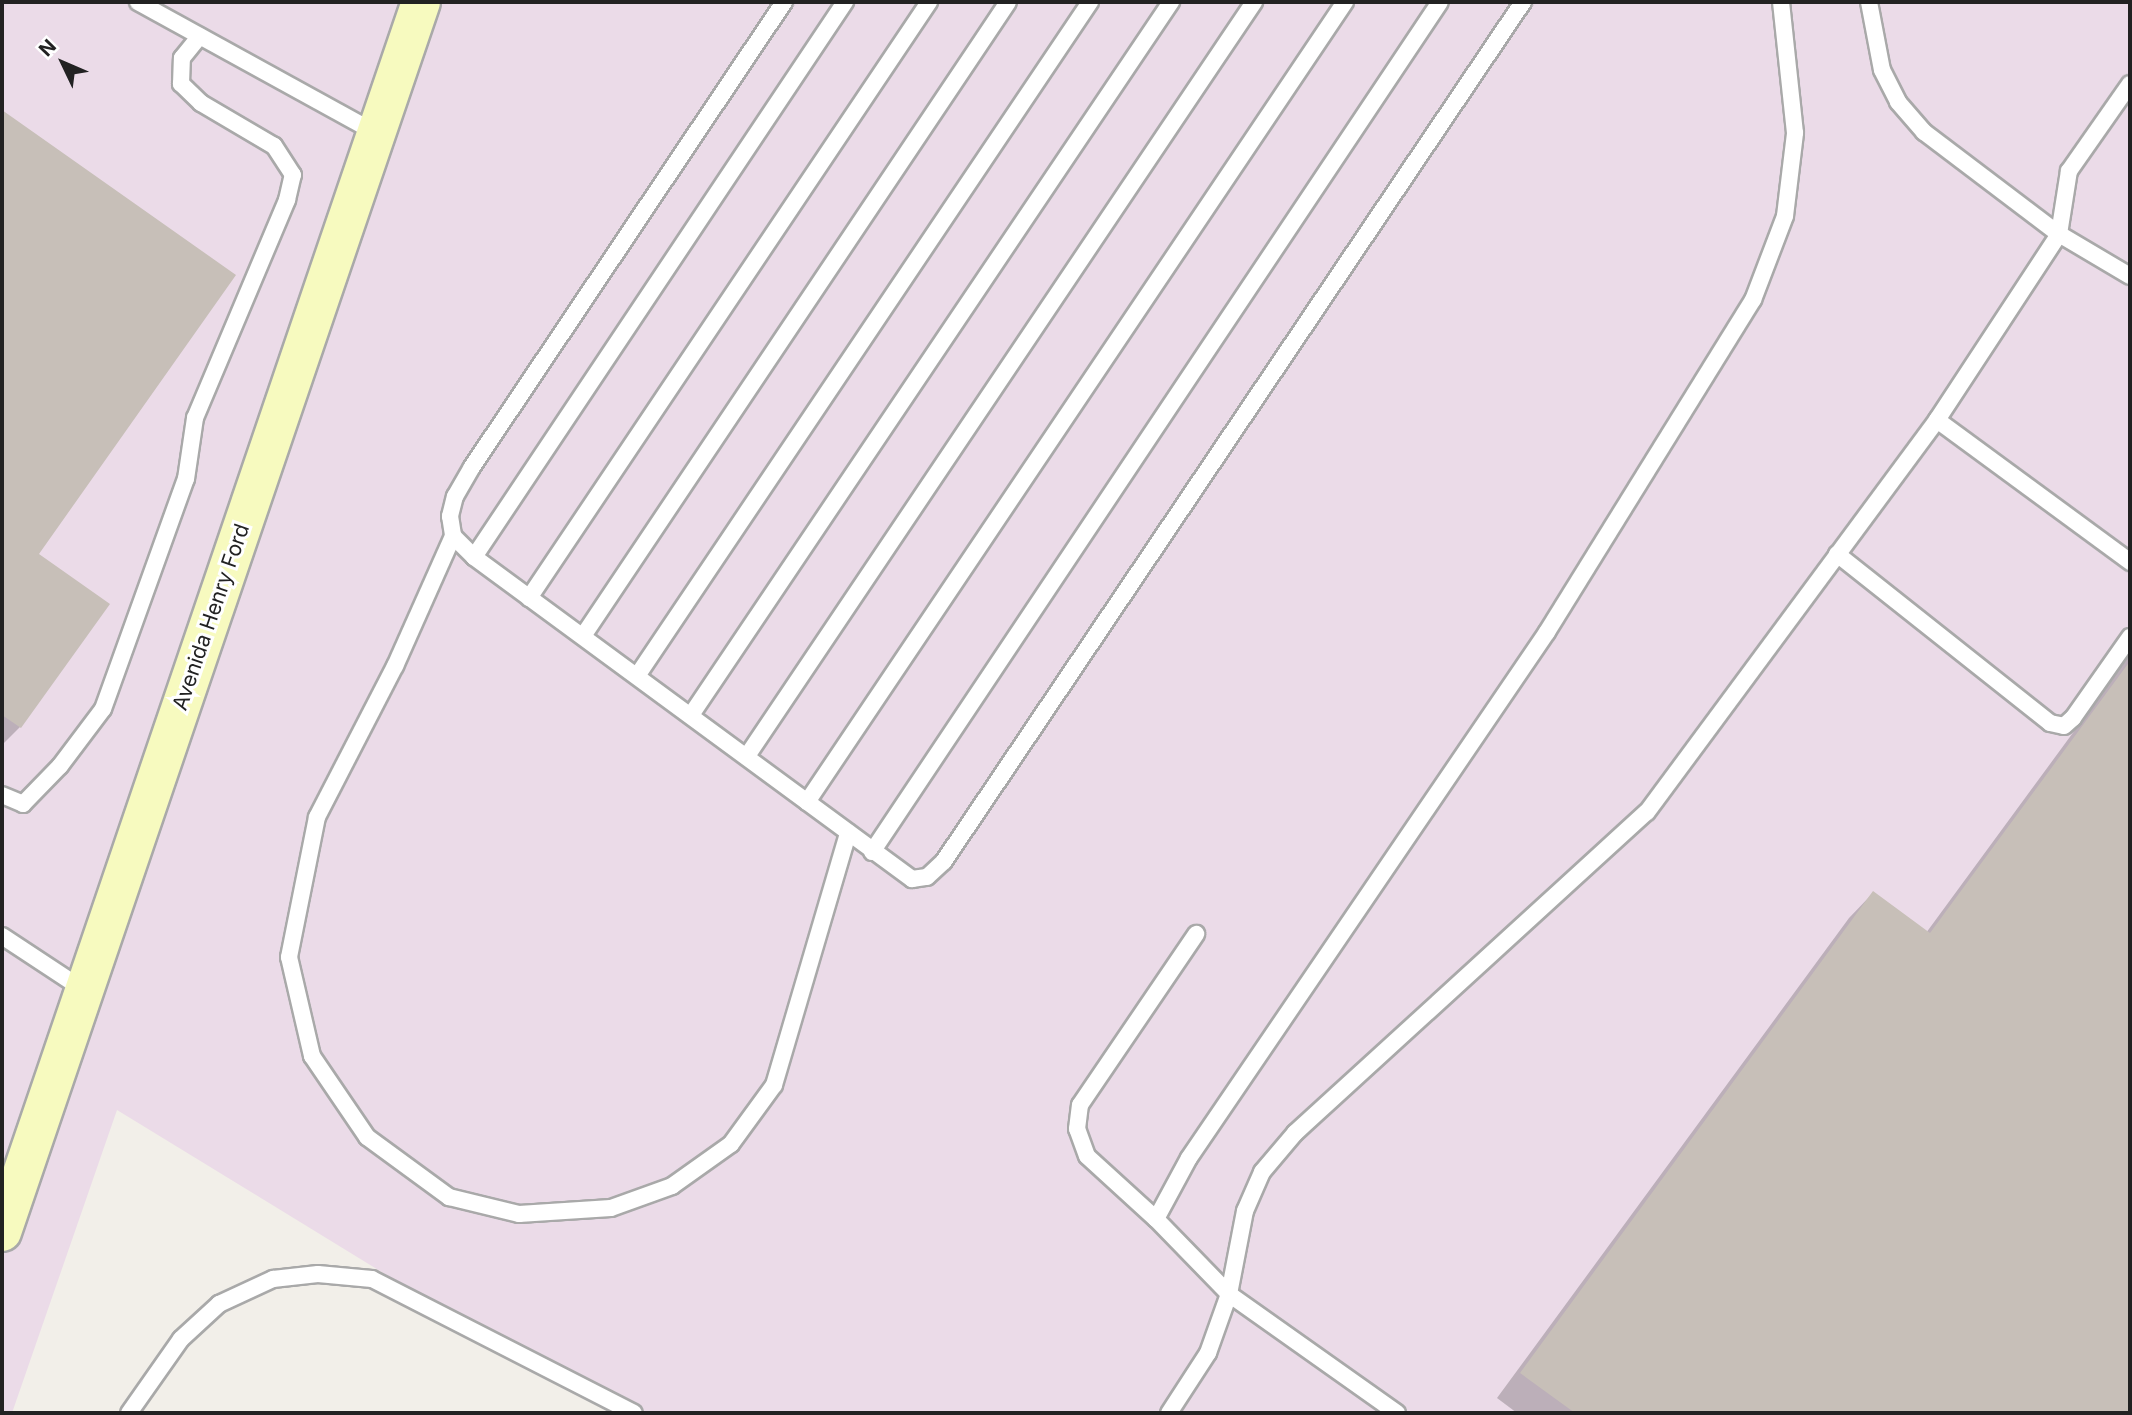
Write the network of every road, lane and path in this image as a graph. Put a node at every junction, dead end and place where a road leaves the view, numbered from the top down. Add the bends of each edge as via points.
1 (138, 2) edge
2 (421, 2) edge
3 (785, 2) edge
4 (845, 2) edge
5 (929, 2) edge
6 (1009, 2) edge
7 (1090, 2) edge
8 (1171, 2) edge
9 (1254, 2) edge
10 (1345, 2) edge
11 (1440, 2) edge
12 (1523, 2) edge
13 (1780, 2) edge
14 (1869, 2) edge
15 (200, 36) junction
16 (2130, 84) edge
17 (376, 133) junction
18 (2059, 234) junction
19 (2130, 276) edge
20 (1937, 420) junction
21 (453, 536) junction
22 (1837, 554) junction
23 (474, 557) junction
24 (2130, 562) edge
25 (529, 598) junction
26 (583, 636) junction
27 (2130, 638) edge
28 (637, 676) junction
29 (691, 715) junction
30 (747, 756) junction
31 (2, 795) edge
32 (807, 802) junction
33 (848, 833) junction
34 (872, 852) junction
35 (1196, 934) dead end
36 (2, 936) edge
37 (84, 990) junction
38 (1156, 1219) junction
39 (2, 1231) edge
40 (1229, 1294) junction
41 (129, 1413) edge
42 (634, 1413) edge
43 (1169, 1413) edge
44 (1397, 1413) edge

1 - 15 lane
2 - 17 street, Avenida Henry Ford
3 - 21 lane via 472,467 455,496 450,516
4 - 23 lane
5 - 25 lane
6 - 26 lane
7 - 28 lane
8 - 29 lane
9 - 30 lane
10 - 32 lane
11 - 34 lane
12 - 34 lane via 944,861 927,877 912,879
13 - 38 lane via 1795,133 1786,216 1753,300 1547,632 1189,1158
14 - 18 lane via 1882,70 1898,102 1924,132
15 - 17 lane
15 - 31 lane via 182,58 181,84 201,103 274,146 293,176 287,201 195,418 186,479 103,709 60,766 23,804
16 - 18 lane via 2069,171
17 - 37 street, Avenida Henry Ford
18 - 19 lane
18 - 20 lane
20 - 22 lane
20 - 24 lane
21 - 23 lane
21 - 33 lane via 395,666 317,817 289,957 312,1056 367,1137 449,1197 519,1214 611,1208 672,1186 731,1144 774,1085
22 - 27 lane via 2050,723 2064,726 2073,718
22 - 40 lane via 1647,812 1295,1133 1262,1172 1245,1211
23 - 25 lane
25 - 26 lane
26 - 28 lane
28 - 29 lane
29 - 30 lane
30 - 32 lane
32 - 33 lane
33 - 34 lane
35 - 38 lane via 1080,1105 1077,1129 1087,1156
36 - 37 lane
37 - 39 street, Avenida Henry Ford
38 - 40 lane
40 - 43 lane via 1209,1353
40 - 44 lane
41 - 42 lane via 181,1339 219,1304 273,1279 318,1274 372,1279

